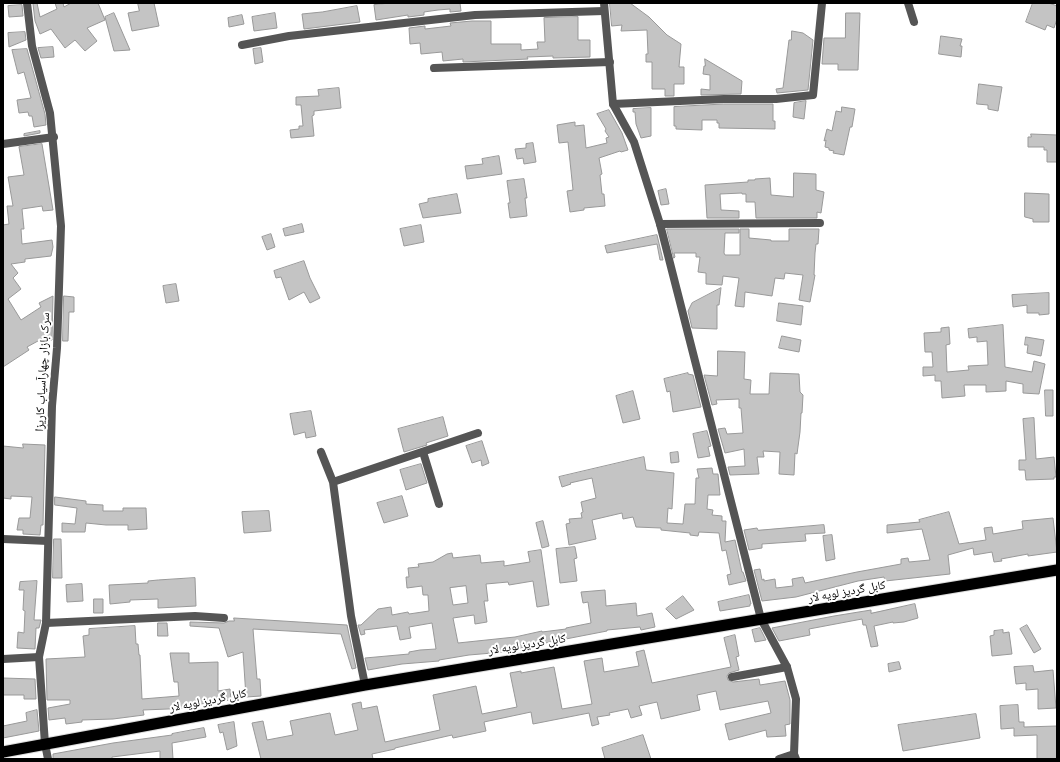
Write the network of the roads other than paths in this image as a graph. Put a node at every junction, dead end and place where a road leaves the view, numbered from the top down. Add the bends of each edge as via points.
1 (27, 3) edge
2 (822, 3) edge
3 (908, 3) edge
4 (604, 7) edge
5 (914, 22) dead end
6 (242, 45) dead end
7 (610, 62) junction
8 (434, 68) dead end
9 (613, 104) junction
10 (54, 137) junction
11 (3, 144) edge
12 (820, 223) dead end
13 (660, 224) junction
14 (478, 433) dead end
15 (321, 452) dead end
16 (423, 452) junction
17 (333, 482) junction
18 (439, 504) dead end
19 (3, 539) edge
20 (48, 541) junction
21 (1057, 570) edge
22 (224, 618) dead end
23 (761, 620) junction
24 (46, 623) junction
25 (39, 657) junction
26 (3, 659) edge
27 (787, 667) junction
28 (732, 677) dead end
29 (365, 685) junction
30 (45, 744) junction
31 (3, 752) edge
32 (795, 756) edge
33 (48, 759) edge
34 (779, 759) edge

1 - 10 street, سرک بازار چهارآسیاب کاریزا via 32,46
2 - 9 street via 813,95 776,99
3 - 5 street
4 - 6 street via 475,15 289,36
4 - 7 street
7 - 8 street
7 - 9 street
9 - 13 street via 634,142
10 - 11 street
10 - 20 street, سرک بازار چهارآسیاب کاریزا via 61,226 58,348 52,406
12 - 13 street
13 - 23 street
14 - 16 street
15 - 17 street
16 - 17 street
16 - 18 street
17 - 29 street via 351,616
19 - 20 street
20 - 24 street, سرک بازار چهارآسیاب کاریزا
21 - 23 highway, کابل گردیز لویه لار
22 - 24 street via 195,616
23 - 27 street
23 - 29 highway, کابل گردیز لویه لار
24 - 25 street, سرک بازار چهارآسیاب کاریزا
25 - 26 street
25 - 30 street, سرک بازار چهارآسیاب کاریزا
27 - 28 street
27 - 32 street via 796,699
29 - 30 highway, کابل گردیز لویه لار
30 - 31 highway, کابل گردیز لویه لار
30 - 33 street, سرک بازار چهارآسیاب کاریزا
32 - 34 street

